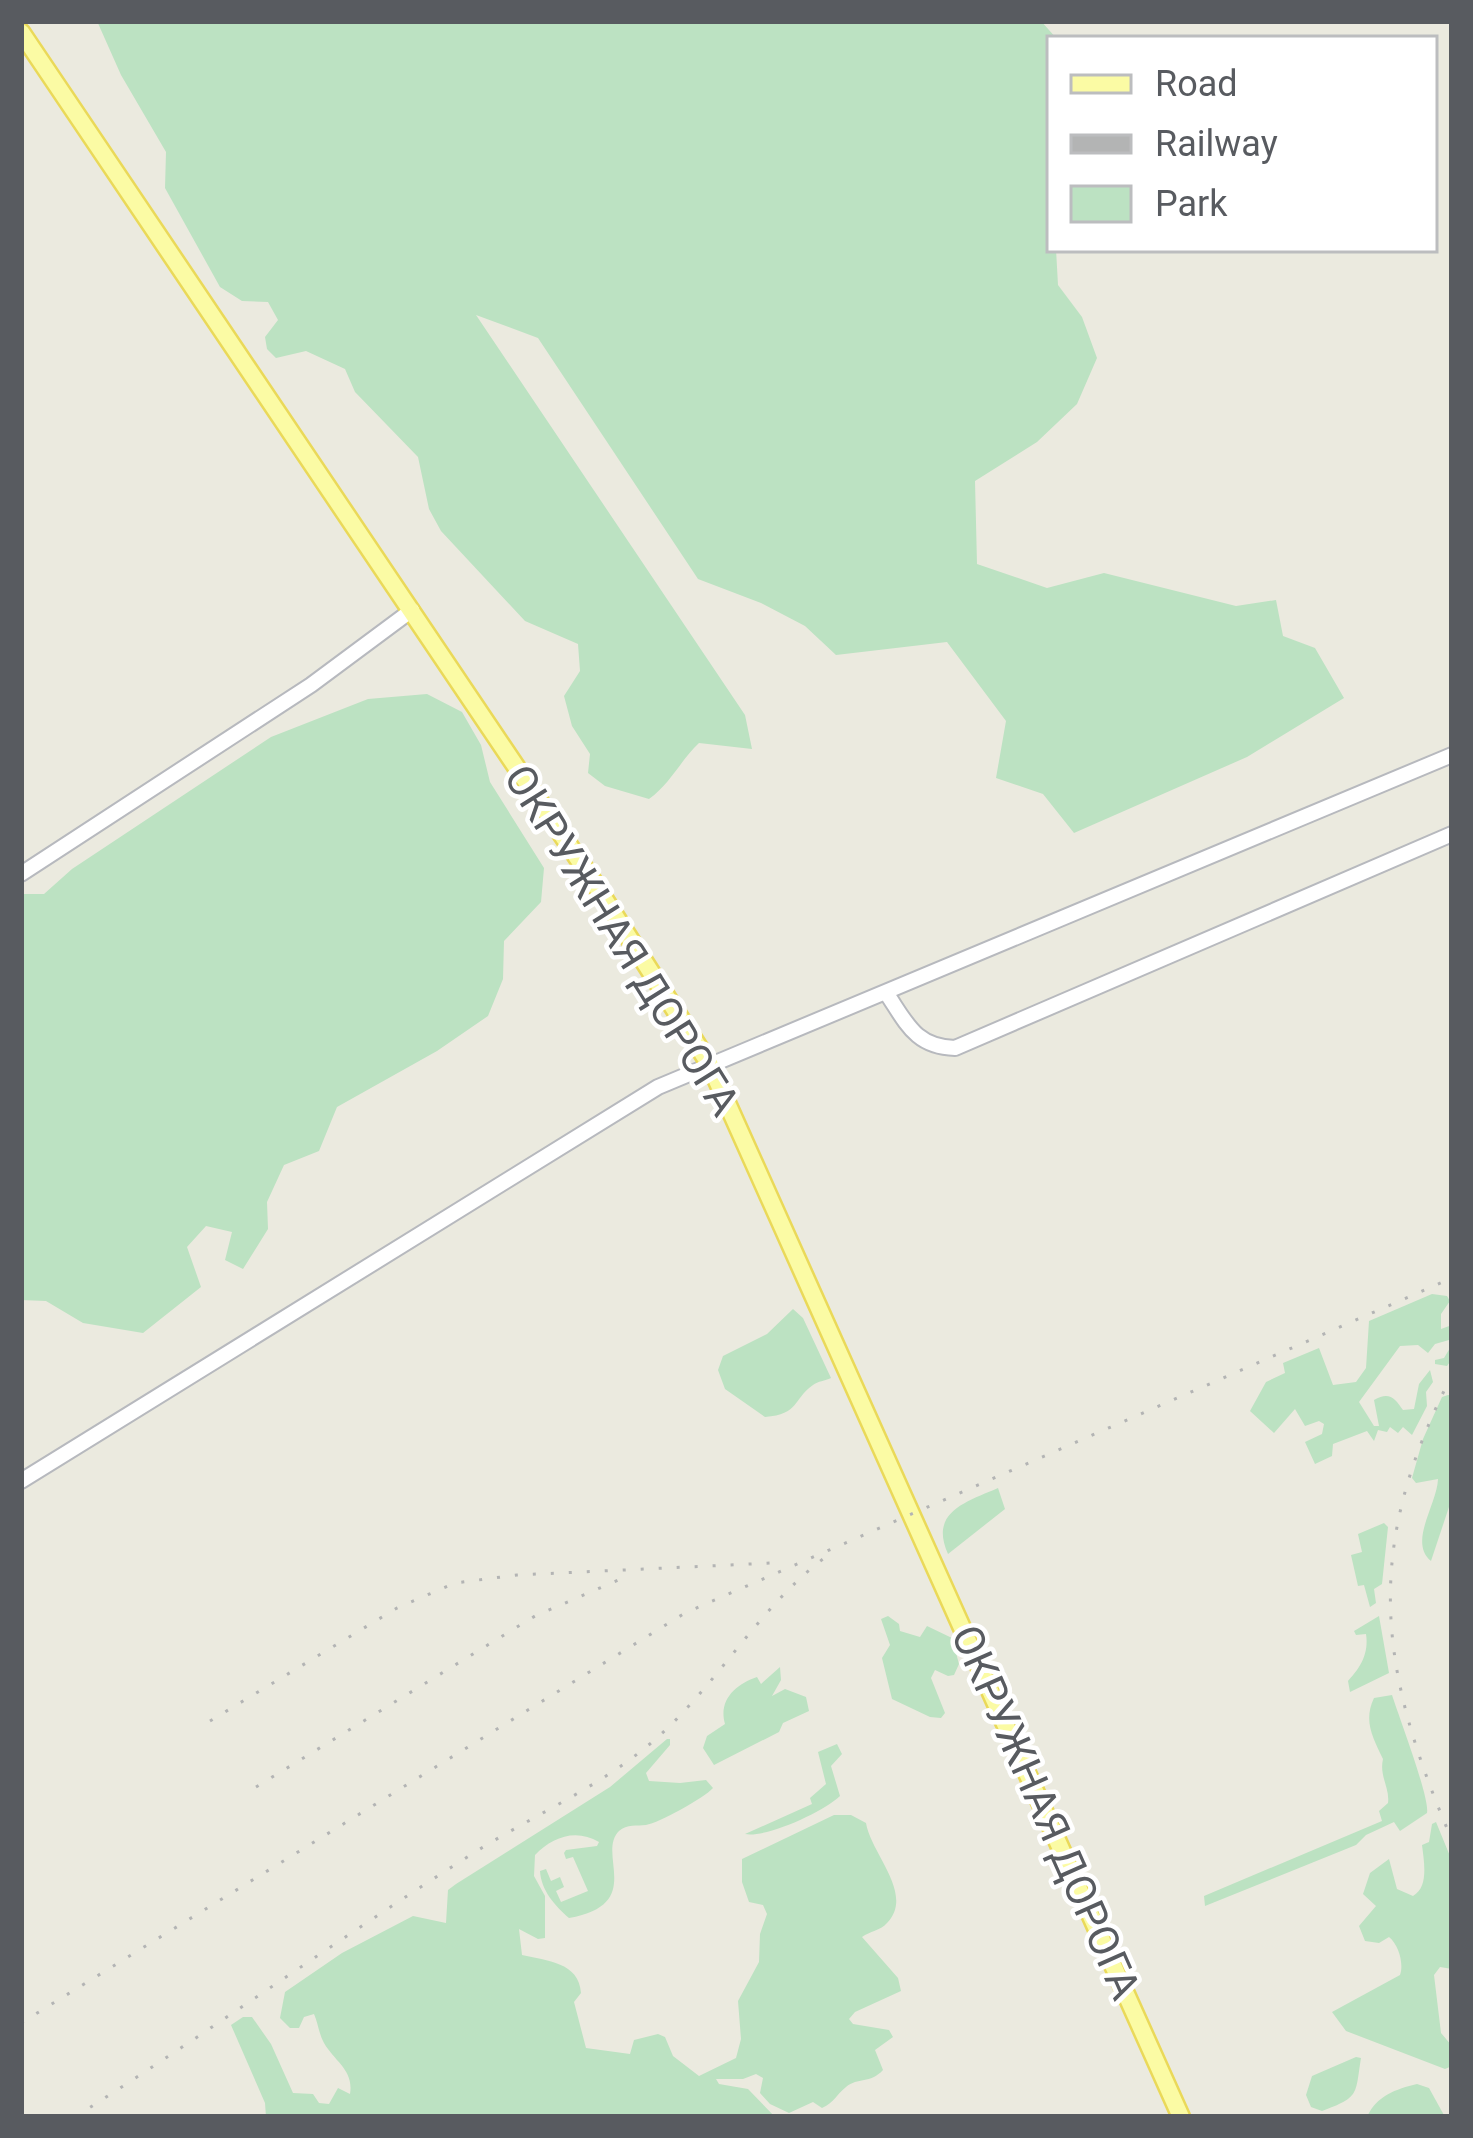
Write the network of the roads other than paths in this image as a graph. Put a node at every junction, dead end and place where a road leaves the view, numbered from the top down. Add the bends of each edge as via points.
1 (21, 32) edge
2 (412, 610) junction
3 (1452, 755) edge
4 (1452, 834) edge
5 (21, 874) edge
6 (887, 994) junction
7 (710, 1065) junction
8 (21, 1481) edge
9 (1181, 2117) edge

1 - 2 main road, ОКРУЖНАЯ ДОРОГА
2 - 5 street
2 - 7 main road, ОКРУЖНАЯ ДОРОГА
3 - 6 street
4 - 6 street via 955,1048 918,1041
6 - 7 street
7 - 8 street via 629,1103
7 - 9 main road, ОКРУЖНАЯ ДОРОГА

